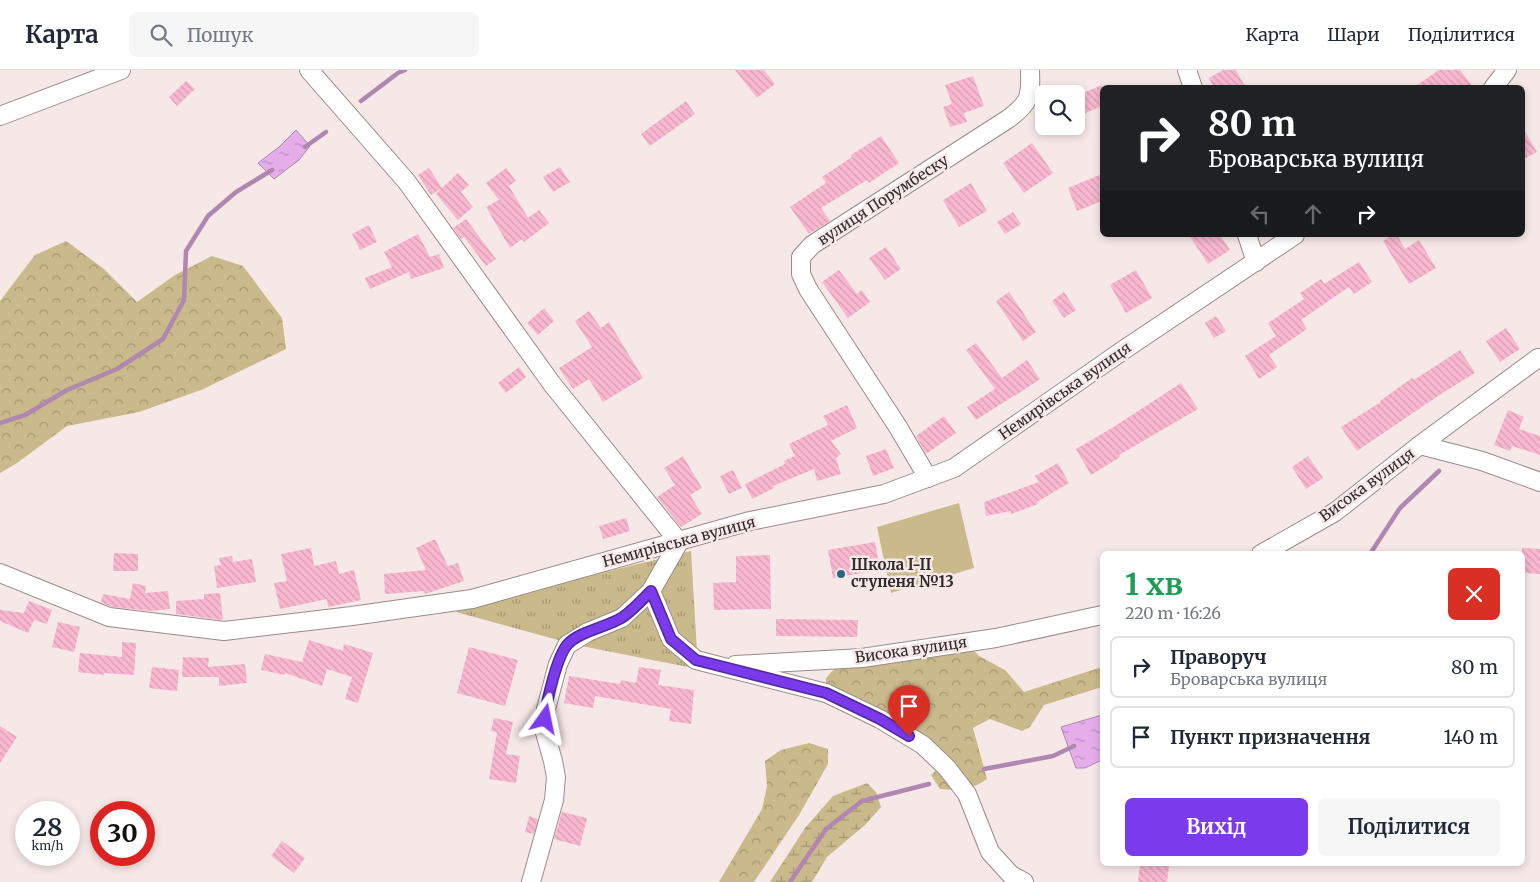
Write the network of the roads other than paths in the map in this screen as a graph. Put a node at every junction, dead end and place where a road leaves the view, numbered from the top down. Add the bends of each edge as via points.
1 (121, 70) edge
2 (309, 70) edge
3 (1030, 70) edge
4 (1187, 70) edge
5 (1507, 70) edge
6 (1192, 85) edge
7 (1495, 85) edge
8 (0, 116) edge
9 (1248, 237) edge
10 (1292, 237) edge
11 (1256, 262) junction
12 (1538, 358) dead end
13 (1420, 445) junction
14 (928, 478) junction
15 (1540, 482) edge
16 (679, 542) junction
17 (1266, 551) edge
18 (0, 573) edge
19 (651, 591) junction
20 (1100, 615) edge
21 (717, 666) junction
22 (531, 882) edge
23 (1024, 882) edge

1 - 8 street
2 - 16 street via 407,182 552,384
3 - 14 street, вулиця Порумбеску via 1029,98 1022,109 812,245 801,257 801,274 808,289
4 - 6 street
5 - 7 street
9 - 11 street
10 - 11 street, Немирівська вулиця
11 - 14 street, Немирівська вулиця via 954,468
12 - 13 street, Висока вулиця
13 - 15 street, Висока вулиця via 1482,461
13 - 17 street, Висока вулиця via 1335,512
14 - 16 street, Немирівська вулиця via 884,494 750,521
16 - 18 street, Немирівська вулиця via 472,598 224,631 109,617
16 - 19 street
19 - 21 street via 671,639 696,660
19 - 22 street via 622,618 567,645 558,664 544,729 556,777 554,800
20 - 21 street, Висока вулиця via 996,638 862,658
21 - 23 street via 826,693 923,744 967,794 990,852 1011,875

